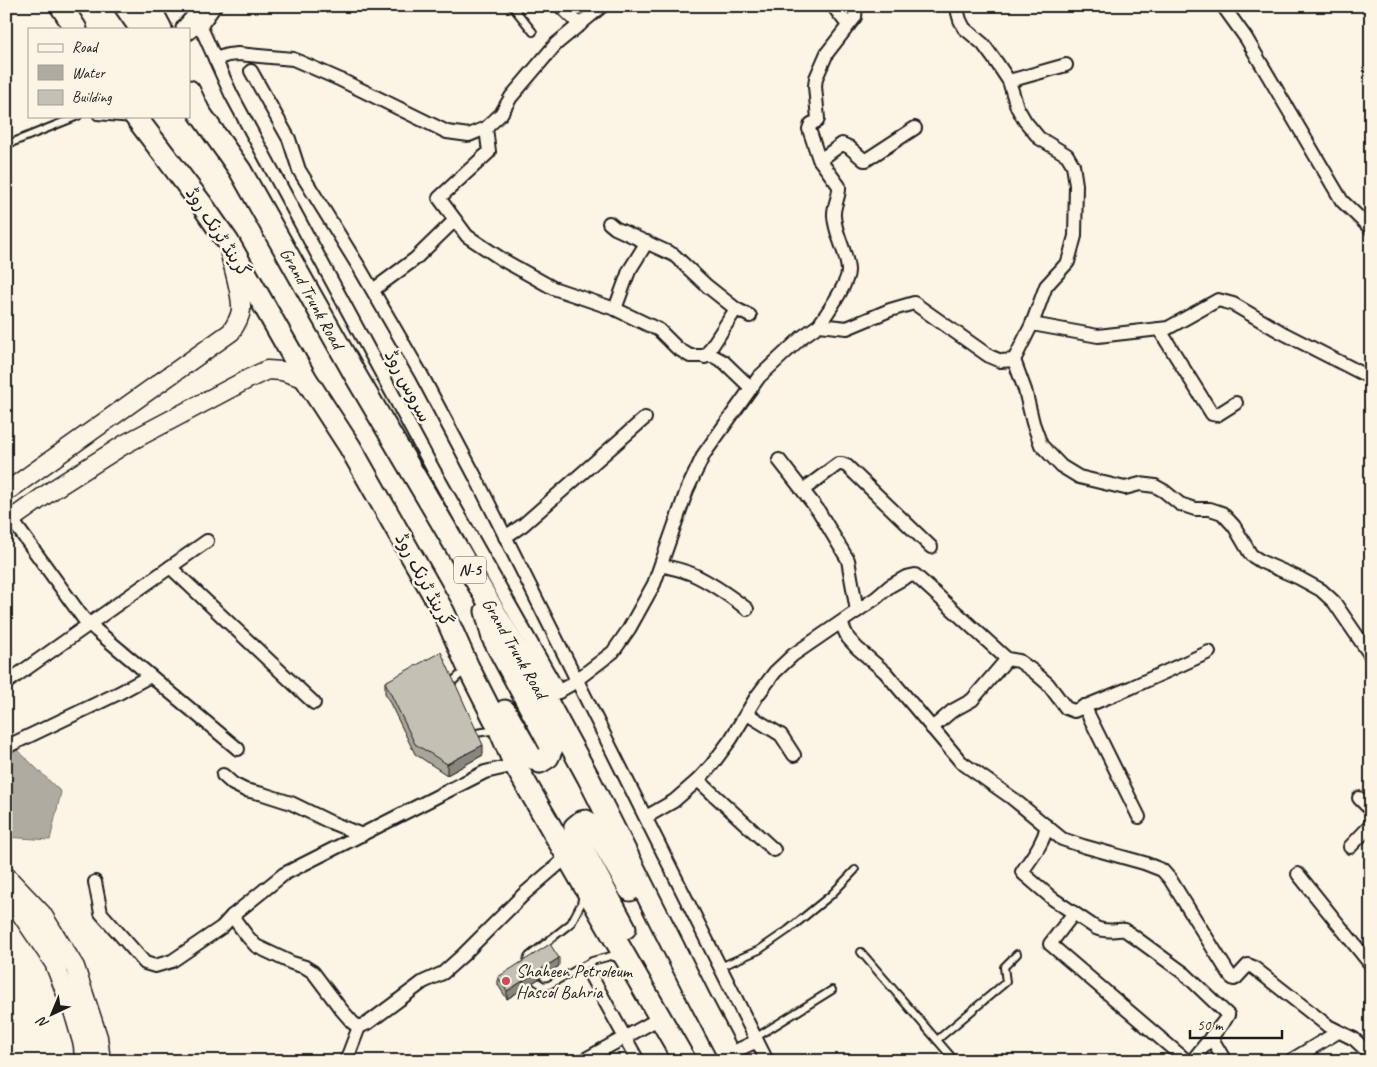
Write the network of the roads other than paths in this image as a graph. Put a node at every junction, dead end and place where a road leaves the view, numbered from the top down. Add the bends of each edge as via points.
1 (61, 6) edge
2 (125, 6) edge
3 (149, 6) edge
4 (215, 6) edge
5 (512, 6) edge
6 (560, 6) edge
7 (602, 6) edge
8 (833, 6) edge
9 (856, 6) edge
10 (959, 6) edge
11 (1223, 6) edge
12 (193, 15) edge
13 (580, 25) junction
14 (848, 25) junction
15 (75, 28) edge
16 (140, 28) edge
17 (160, 28) edge
18 (533, 32) dead end
19 (215, 59) junction
20 (1066, 65) dead end
21 (251, 71) dead end
22 (1009, 80) junction
23 (190, 93) edge
24 (194, 105) edge
25 (73, 118) edge
26 (135, 118) edge
27 (486, 128) junction
28 (916, 128) dead end
29 (6, 145) edge
30 (820, 160) junction
31 (454, 220) junction
32 (609, 223) dead end
33 (1371, 229) edge
34 (228, 242) junction
35 (647, 242) junction
36 (373, 290) junction
37 (615, 309) junction
38 (736, 309) junction
39 (750, 316) dead end
40 (1032, 324) junction
41 (819, 325) junction
42 (1159, 329) junction
43 (705, 357) junction
44 (1014, 360) junction
45 (1371, 378) edge
46 (306, 379) junction
47 (751, 388) junction
48 (1236, 403) dead end
49 (645, 418) dead end
50 (779, 460) dead end
51 (803, 490) junction
52 (6, 492) edge
53 (9, 521) edge
54 (506, 537) junction
55 (207, 541) dead end
56 (931, 547) dead end
57 (661, 565) junction
58 (170, 567) junction
59 (480, 587) junction
60 (747, 608) dead end
61 (857, 611) junction
62 (444, 613) junction
63 (841, 623) junction
64 (90, 624) junction
65 (1209, 652) dead end
66 (1371, 656) edge
67 (1007, 659) junction
68 (468, 667) junction
69 (150, 676) junction
70 (577, 680) junction
71 (6, 683) edge
72 (442, 691) edge
73 (552, 695) junction
74 (314, 703) dead end
75 (1084, 706) junction
76 (747, 714) junction
77 (932, 728) junction
78 (500, 730) junction
79 (465, 734) edge
80 (6, 747) edge
81 (238, 749) dead end
82 (794, 755) dead end
83 (515, 765) junction
84 (223, 775) dead end
85 (698, 780) junction
86 (1358, 798) dead end
87 (1371, 810) edge
88 (646, 817) junction
89 (1139, 817) dead end
90 (1046, 826) junction
91 (1371, 826) edge
92 (362, 834) junction
93 (1350, 847) dead end
94 (774, 850) dead end
95 (568, 856) junction
96 (855, 870) dead end
97 (1298, 874) dead end
98 (6, 876) edge
99 (95, 882) dead end
100 (585, 887) junction
101 (6, 898) edge
102 (1074, 913) junction
103 (232, 916) junction
104 (861, 952) dead end
105 (1017, 954) dead end
106 (628, 961) junction
107 (1371, 965) edge
108 (526, 967) edge
109 (720, 967) junction
110 (592, 978) dead end
111 (536, 981) edge
112 (832, 990) dead end
113 (700, 1000) junction
114 (659, 1015) junction
115 (359, 1026) junction
116 (1338, 1032) junction
117 (625, 1037) junction
118 (1211, 1037) junction
119 (756, 1040) junction
120 (937, 1040) junction
121 (1371, 1055) edge
122 (730, 1058) edge
123 (84, 1061) edge
124 (101, 1061) edge
125 (346, 1061) edge
126 (582, 1061) edge
127 (638, 1061) edge
128 (685, 1061) edge
129 (767, 1061) edge
130 (955, 1061) edge
131 (1187, 1061) edge
132 (1192, 1061) edge
133 (1225, 1061) edge
134 (1290, 1061) edge

1 - 15 highway
2 - 16 highway
3 - 17 highway
4 - 12 street
5 - 18 lane
6 - 13 street
7 - 13 street
8 - 14 street
9 - 14 street via 855,17
10 - 22 street via 958,13 964,28 983,44
11 - 33 street via 1246,38 1342,201
12 - 19 street, سروس روڈ
13 - 27 street via 556,44 501,114
14 - 30 street via 827,53 816,78 818,119 809,129
19 - 27 street via 238,54 293,59 447,132 469,135
19 - 73 street, سروس روڈ
20 - 22 street
21 - 36 street via 289,139 298,170
22 - 40 street via 1017,108 1025,121 1039,138 1066,155 1073,165 1076,185 1075,236 1068,262 1046,286
23 - 24 highway, Grand Trunk Road / N-5
24 - 59 highway, Grand Trunk Road / N-5 via 240,170
25 - 29 lane
26 - 34 highway, گرینڈ ٹرنک روڈ / N-5
27 - 31 street via 489,152 438,198
28 - 30 street via 866,160 842,144
30 - 41 street via 839,186 834,219 848,270 846,280
31 - 36 street via 415,259
31 - 37 street via 467,236 553,288
32 - 35 street
34 - 46 highway, گرینڈ ٹرنک روڈ / N-5
34 - 52 main road via 241,300 241,312 231,332
35 - 37 street via 629,271
35 - 38 street via 674,254
36 - 54 street
37 - 43 street via 659,330 690,356
38 - 39 street
38 - 43 street
40 - 42 street via 1098,336
40 - 44 street
41 - 44 street via 847,328 914,303 989,356 1002,361
41 - 47 street via 802,336
42 - 45 street via 1168,328 1218,300 1233,304
42 - 48 street via 1212,414 1217,416
43 - 47 street via 712,356 724,362
44 - 66 street via 1041,445 1061,466 1079,477 1126,488 1140,484 1155,486 1180,504 1222,513 1251,555 1300,578 1334,602
46 - 53 main road via 267,370 248,379 125,444
46 - 62 highway, گرینڈ ٹرنک روڈ / N-5 via 350,447
47 - 57 street via 704,454 687,490
49 - 54 street
50 - 51 street
51 - 56 street via 838,464 847,466
51 - 61 street via 848,560
53 - 64 street
54 - 70 street
55 - 58 street
57 - 60 street via 691,573
57 - 70 street via 654,584 613,652
58 - 64 street
58 - 74 street
59 - 62 highway via 493,638 552,748 548,757 540,762 531,757 475,655
59 - 73 highway, Grand Trunk Road / N-5
61 - 63 street
61 - 67 street via 890,586 915,575
62 - 68 highway, گرینڈ ٹرنک روڈ / N-5
63 - 76 street via 793,655 775,672
63 - 77 street via 848,638 885,672
64 - 69 street
64 - 71 street
65 - 75 street
67 - 75 street via 1019,661 1033,671 1048,684 1066,708 1074,711
67 - 77 street via 972,700
68 - 72 lane
68 - 78 highway, گرینڈ ٹرنک روڈ / N-5
69 - 80 street
69 - 81 street
70 - 73 street
70 - 88 street
73 - 113 highway, Grand Trunk Road / N-5 via 588,777
75 - 89 street
76 - 82 street via 781,735
76 - 85 street
77 - 90 street via 961,762
78 - 79 lane
78 - 83 highway, گرینڈ ٹرنک روڈ / N-5
83 - 92 street via 485,772
83 - 95 highway, گرینڈ ٹرنک روڈ / N-5
84 - 92 street via 245,790 291,804
85 - 88 street via 674,801
85 - 94 street
86 - 87 street
88 - 109 street
90 - 102 street via 1042,840 1022,872 1052,899
90 - 116 street via 1062,839 1162,870 1234,980 1248,965 1253,967
91 - 93 street
92 - 103 street via 284,874
95 - 100 highway, گرینڈ ٹرنک روڈ / N-5
95 - 115 street via 443,973 423,982 368,1023
96 - 109 lane via 831,895 788,930 760,950
97 - 107 street
98 - 124 main road via 42,914 75,967 98,1037
99 - 103 street via 102,912 145,963 155,966 172,960 222,927
100 - 106 highway, گرینڈ ٹرنک روڈ / N-5
100 - 108 lane via 571,923 528,957
101 - 123 main road via 21,914 54,963 74,1014
102 - 118 street via 1102,931 1125,930 1186,974 1228,1015
102 - 131 street via 1050,944
103 - 115 street via 256,946 313,972 340,1008
104 - 120 lane
105 - 120 lane via 1004,966 1006,982
106 - 111 lane via 611,956 592,961 549,985 543,986
106 - 114 highway, گرینڈ ٹرنک روڈ / N-5
109 - 119 street
110 - 117 street
112 - 119 lane
113 - 114 highway via 664,951 593,825 581,822 575,828 575,834 644,963
113 - 122 highway, Grand Trunk Road / N-5
114 - 117 street
114 - 128 highway, گرینڈ ٹرنک روڈ / N-5
115 - 125 street
116 - 121 street via 1354,1040
116 - 134 street
117 - 126 street
117 - 127 street
118 - 132 street
118 - 133 street
119 - 122 street
119 - 129 street
120 - 130 lane

